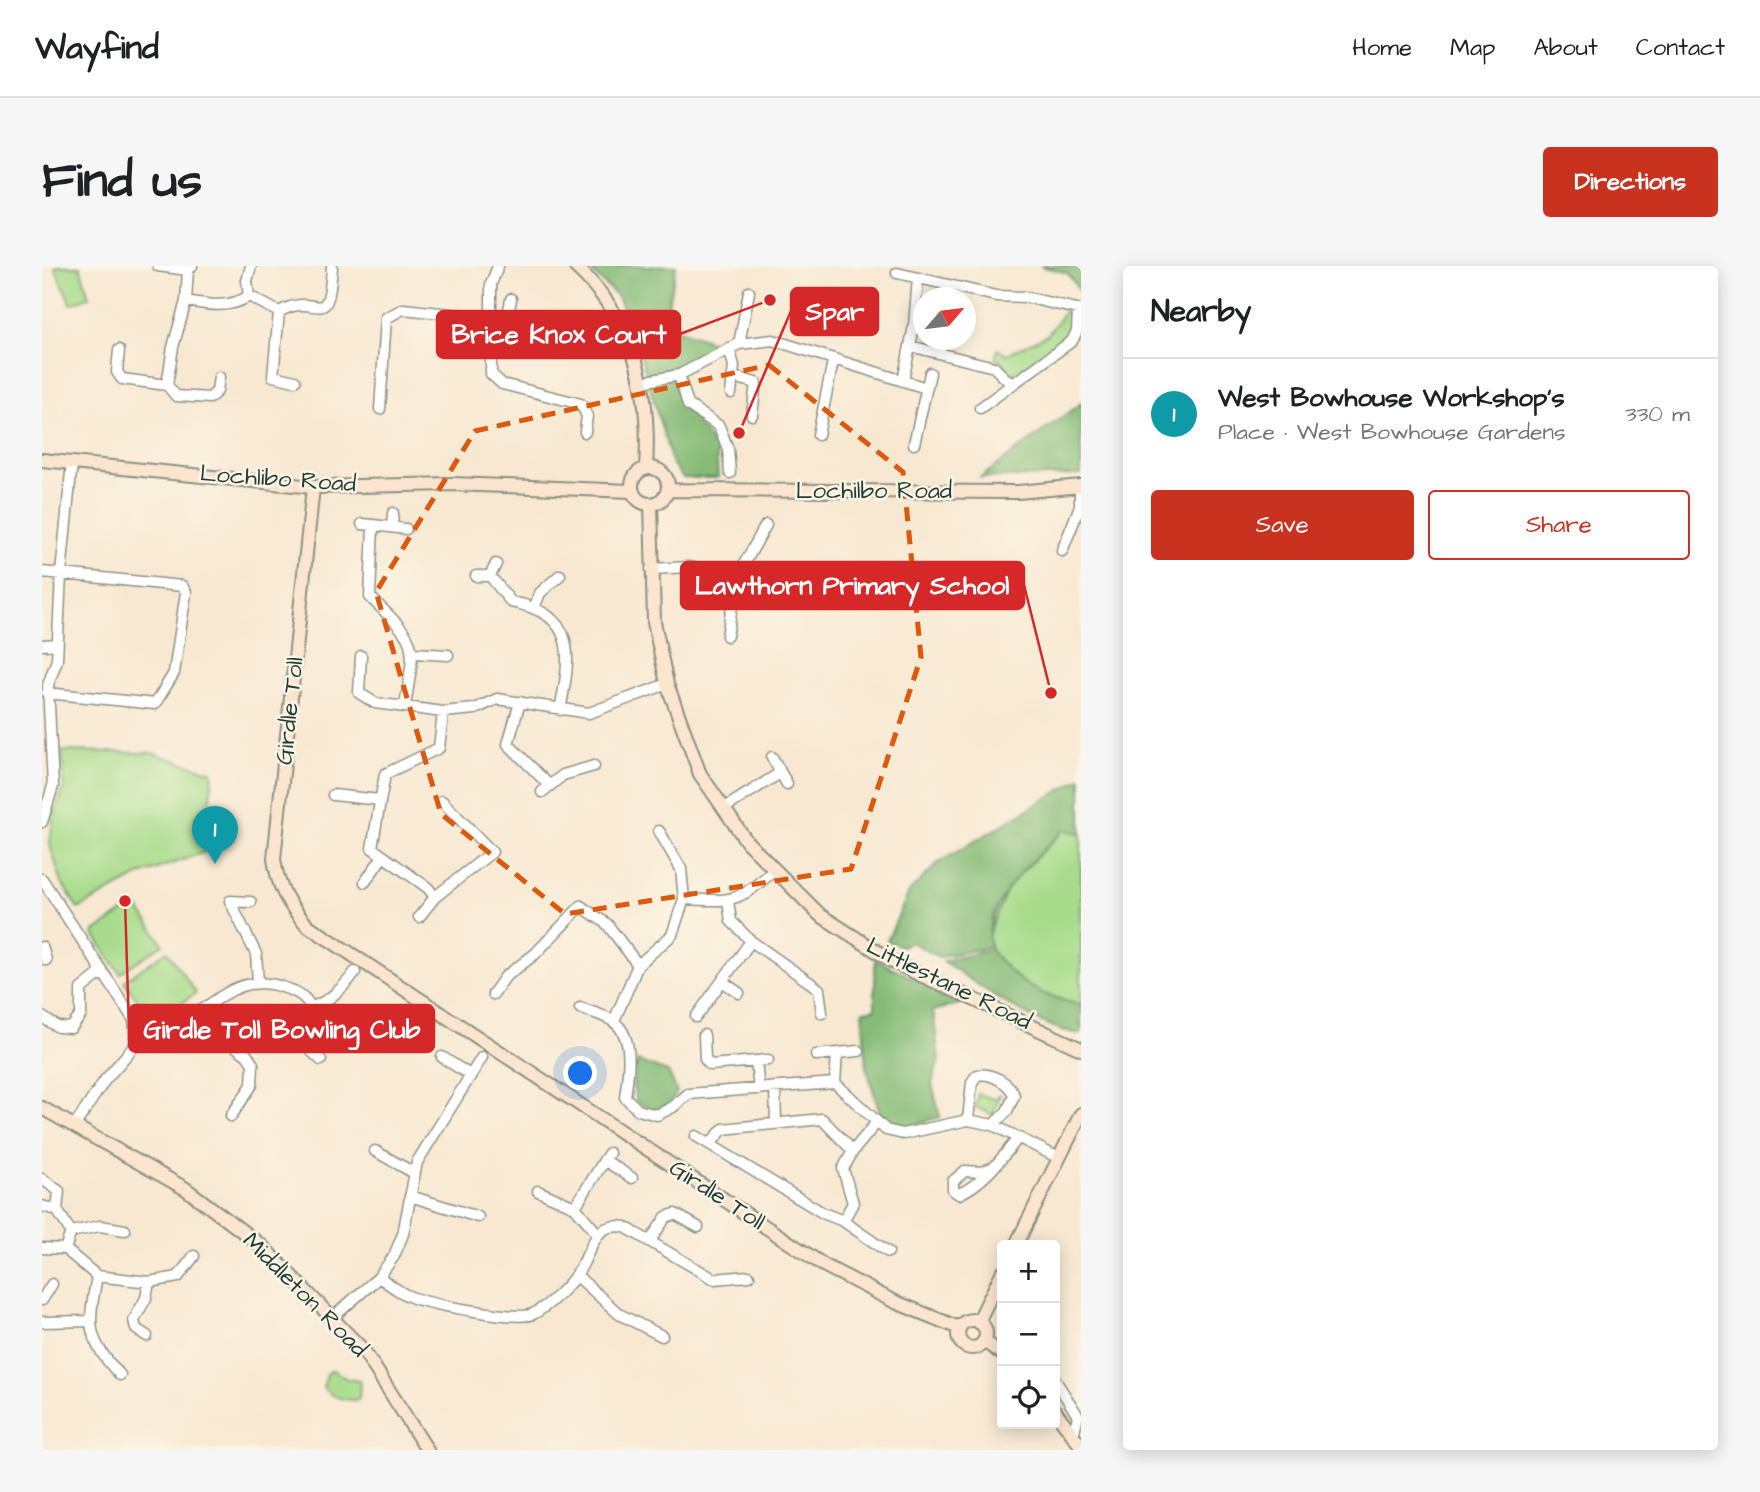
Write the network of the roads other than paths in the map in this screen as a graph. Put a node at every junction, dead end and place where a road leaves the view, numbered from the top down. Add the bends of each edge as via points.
1 (158, 266) edge
2 (251, 266) edge
3 (332, 266) edge
4 (498, 266) edge
5 (575, 266) edge
6 (190, 268) edge
7 (897, 273) dead end
8 (918, 278) junction
9 (749, 292) dead end
10 (249, 296) junction
11 (510, 299) dead end
12 (186, 302) junction
13 (1080, 310) edge
14 (279, 312) junction
15 (492, 319) junction
16 (734, 346) junction
17 (910, 346) junction
18 (119, 349) dead end
19 (833, 361) junction
20 (930, 373) dead end
21 (678, 374) junction
22 (219, 377) dead end
23 (734, 377) junction
24 (295, 381) dead end
25 (903, 381) junction
26 (642, 382) junction
27 (1011, 384) junction
28 (167, 385) junction
29 (926, 388) junction
30 (731, 393) dead end
31 (980, 408) dead end
32 (380, 409) dead end
33 (752, 415) dead end
34 (585, 432) dead end
35 (818, 435) dead end
36 (914, 444) dead end
37 (42, 460) edge
38 (72, 462) junction
39 (651, 468) junction
40 (730, 473) dead end
41 (632, 486) junction
42 (1081, 486) edge
43 (313, 487) junction
44 (668, 490) junction
45 (651, 504) junction
46 (393, 513) dead end
47 (766, 525) dead end
48 (392, 527) junction
49 (405, 529) dead end
50 (1062, 551) dead end
51 (496, 564) dead end
52 (651, 569) junction
53 (42, 572) edge
54 (61, 574) junction
55 (560, 575) dead end
56 (476, 576) dead end
57 (491, 576) junction
58 (737, 577) junction
59 (535, 606) junction
60 (727, 636) dead end
61 (57, 644) junction
62 (42, 645) edge
63 (414, 653) junction
64 (448, 655) dead end
65 (361, 656) dead end
66 (667, 684) junction
67 (47, 693) junction
68 (520, 702) junction
69 (405, 706) junction
70 (560, 710) junction
71 (443, 712) junction
72 (47, 753) edge
73 (772, 757) dead end
74 (594, 766) dead end
75 (780, 773) junction
76 (786, 784) dead end
77 (333, 795) dead end
78 (380, 800) junction
79 (442, 801) dead end
80 (723, 808) junction
81 (42, 821) edge
82 (659, 831) dead end
83 (383, 856) junction
84 (774, 870) junction
85 (42, 879) edge
86 (365, 881) dead end
87 (435, 898) junction
88 (684, 899) junction
89 (728, 901) junction
90 (251, 902) dead end
91 (419, 917) dead end
92 (751, 941) junction
93 (42, 947) edge
94 (46, 960) dead end
95 (638, 965) junction
96 (102, 972) junction
97 (355, 972) dead end
98 (722, 981) junction
99 (258, 982) junction
100 (738, 993) dead end
101 (493, 994) dead end
102 (311, 1007) junction
103 (580, 1008) dead end
104 (197, 1012) junction
105 (822, 1013) dead end
106 (42, 1017) edge
107 (696, 1017) dead end
108 (614, 1021) junction
109 (704, 1035) dead end
110 (135, 1037) junction
111 (1081, 1049) edge
112 (859, 1051) dead end
113 (837, 1053) junction
114 (816, 1055) dead end
115 (442, 1057) dead end
116 (482, 1057) dead end
117 (321, 1060) dead end
118 (768, 1060) dead end
119 (756, 1062) junction
120 (470, 1076) junction
121 (835, 1083) junction
122 (775, 1087) junction
123 (759, 1088) junction
124 (42, 1108) edge
125 (1081, 1114) edge
126 (231, 1116) dead end
127 (968, 1120) junction
128 (877, 1122) junction
129 (776, 1123) junction
130 (75, 1125) junction
131 (993, 1125) junction
132 (696, 1136) dead end
133 (1018, 1138) junction
134 (711, 1143) junction
135 (375, 1151) dead end
136 (853, 1151) junction
137 (1059, 1158) junction
138 (994, 1167) dead end
139 (414, 1173) junction
140 (632, 1178) dead end
141 (42, 1179) edge
142 (538, 1191) dead end
143 (410, 1196) junction
144 (42, 1206) edge
145 (575, 1207) junction
146 (57, 1210) junction
147 (478, 1217) dead end
148 (843, 1221) junction
149 (698, 1227) dead end
150 (125, 1230) dead end
151 (71, 1232) junction
152 (597, 1233) junction
153 (1018, 1240) edge
154 (650, 1241) junction
155 (42, 1248) edge
156 (65, 1249) junction
157 (888, 1252) dead end
158 (194, 1255) dead end
159 (576, 1275) junction
160 (97, 1276) junction
161 (749, 1276) dead end
162 (379, 1277) junction
163 (149, 1282) junction
164 (997, 1283) edge
165 (52, 1284) dead end
166 (42, 1300) edge
167 (331, 1319) junction
168 (89, 1321) junction
169 (42, 1322) edge
170 (978, 1322) junction
171 (959, 1328) junction
172 (147, 1336) dead end
173 (662, 1336) dead end
174 (984, 1341) junction
175 (997, 1350) edge
176 (120, 1375) dead end
177 (1060, 1388) edge
178 (1060, 1418) edge
179 (1077, 1440) edge
180 (427, 1450) edge

1 - 6 street
2 - 10 street
3 - 14 street via 327,304 293,304
4 - 15 street via 491,284
5 - 26 street via 618,317 636,352
6 - 12 street
7 - 8 street
8 - 13 street
8 - 17 street
9 - 16 street
10 - 12 street via 226,306
10 - 14 street
11 - 15 street via 510,318
12 - 28 street
13 - 27 street via 1072,341
14 - 24 street via 273,376
15 - 32 street via 403,309 386,318
15 - 34 street via 494,379 581,404 587,416
16 - 19 street via 773,341
16 - 21 street
16 - 23 street
17 - 25 street
17 - 27 street via 994,367
18 - 28 street via 119,377
19 - 25 street
19 - 35 street
20 - 29 street
21 - 26 street
21 - 40 street via 688,405 719,426 728,449
22 - 28 street via 217,391 210,398 177,396
23 - 30 street
23 - 33 street via 756,383
25 - 29 street
26 - 39 street
27 - 31 street
29 - 36 street
37 - 38 street, Lochlibo Road
38 - 43 street, Lochlibo Road
38 - 54 street
39 - 41 street
39 - 44 street via 667,480
41 - 43 street, Lochlibo Road
41 - 45 street via 642,502
42 - 44 street, Lochilbo Road via 1018,492
42 - 50 street, Lochilbo Road via 1080,506
43 - 171 street, Girdle Toll via 274,859 281,891 307,925 825,1265 893,1301
44 - 45 street
45 - 52 street, Littlestane Road
46 - 48 street
47 - 58 street
48 - 49 street
48 - 63 street via 367,525 370,597 405,631
51 - 57 street
52 - 58 street via 690,567
52 - 66 street, Littlestane Road via 654,622
53 - 54 street
54 - 61 street
54 - 67 street via 182,586 186,592 174,673 155,704
55 - 59 street via 540,593
56 - 57 street
57 - 59 street via 511,602
58 - 60 street
59 - 70 street via 555,621 568,649
61 - 62 street
61 - 67 street
63 - 64 street
63 - 69 street
65 - 69 street via 362,697
66 - 70 street via 589,713
66 - 80 street, Littlestane Road via 700,774
67 - 72 street
68 - 70 street
68 - 71 street via 497,699 475,709
68 - 74 street via 508,744 546,789 564,775
69 - 71 street
71 - 78 street via 439,748 385,774
72 - 81 street via 53,786
73 - 75 street
75 - 76 street
75 - 80 street
77 - 78 street
78 - 83 street via 372,848
79 - 87 street via 492,852
80 - 84 street, Littlestane Road
82 - 88 street via 681,869
83 - 86 street
83 - 87 street
84 - 89 street via 747,895
84 - 111 street, Littlestane Road via 820,915 895,963
85 - 96 street
87 - 91 street
88 - 89 street
88 - 95 street via 672,935
89 - 92 street via 731,921
90 - 99 street via 230,901 256,954
92 - 98 street
92 - 105 street via 819,989
93 - 94 street
95 - 101 street via 607,924 581,906
95 - 108 street
96 - 106 street via 81,989 80,1015 71,1028 58,1027
96 - 110 street via 134,1020
97 - 102 street via 345,986
98 - 100 street
98 - 107 street
99 - 102 street via 296,992
99 - 104 street via 230,989
102 - 117 street via 313,1023 304,1044
103 - 108 street
104 - 110 street via 158,1034
104 - 126 street via 253,1064 252,1085
108 - 123 street via 625,1038 630,1062 625,1097 638,1110 657,1115 688,1094
109 - 119 street via 705,1059 710,1065
110 - 130 street via 136,1044
112 - 113 street
113 - 114 street
113 - 121 street
115 - 120 street
116 - 120 street
118 - 119 street
119 - 123 street
120 - 139 street
121 - 122 street
121 - 128 street
122 - 123 street
122 - 129 street
124 - 130 street, Middleton Road
125 - 137 street
127 - 128 street via 903,1134
127 - 131 street
127 - 131 street via 972,1082 977,1075 986,1074 1009,1085 1014,1096
128 - 136 street
129 - 134 street via 723,1129
129 - 136 street via 822,1119
130 - 167 street, Middleton Road via 186,1189 251,1238
131 - 133 street
132 - 134 street
133 - 137 street
133 - 138 street
134 - 148 street via 753,1172
135 - 139 street
136 - 148 street via 843,1169 853,1203
137 - 153 street
139 - 143 street
140 - 145 street via 607,1156
141 - 146 street via 59,1191
142 - 145 street
143 - 147 street
143 - 162 street via 400,1244
144 - 146 street
145 - 152 street
146 - 151 street
148 - 157 street
149 - 154 street via 675,1214 666,1217
150 - 151 street via 100,1226
151 - 156 street
152 - 154 street via 616,1225
152 - 159 street
154 - 161 street via 714,1279
155 - 156 street
156 - 160 street
158 - 163 street via 178,1277
159 - 162 street via 546,1305 514,1317 411,1297
159 - 173 street via 619,1314
160 - 163 street
160 - 168 street
162 - 167 street
163 - 172 street via 134,1320 136,1329
164 - 170 street
165 - 166 street
167 - 180 street, Middleton Road via 364,1351
168 - 169 street
168 - 176 street via 99,1352
170 - 171 street via 965,1322
170 - 174 street via 984,1328
171 - 174 street via 963,1345 972,1348
174 - 175 street
177 - 179 street via 1077,1416
178 - 179 street

